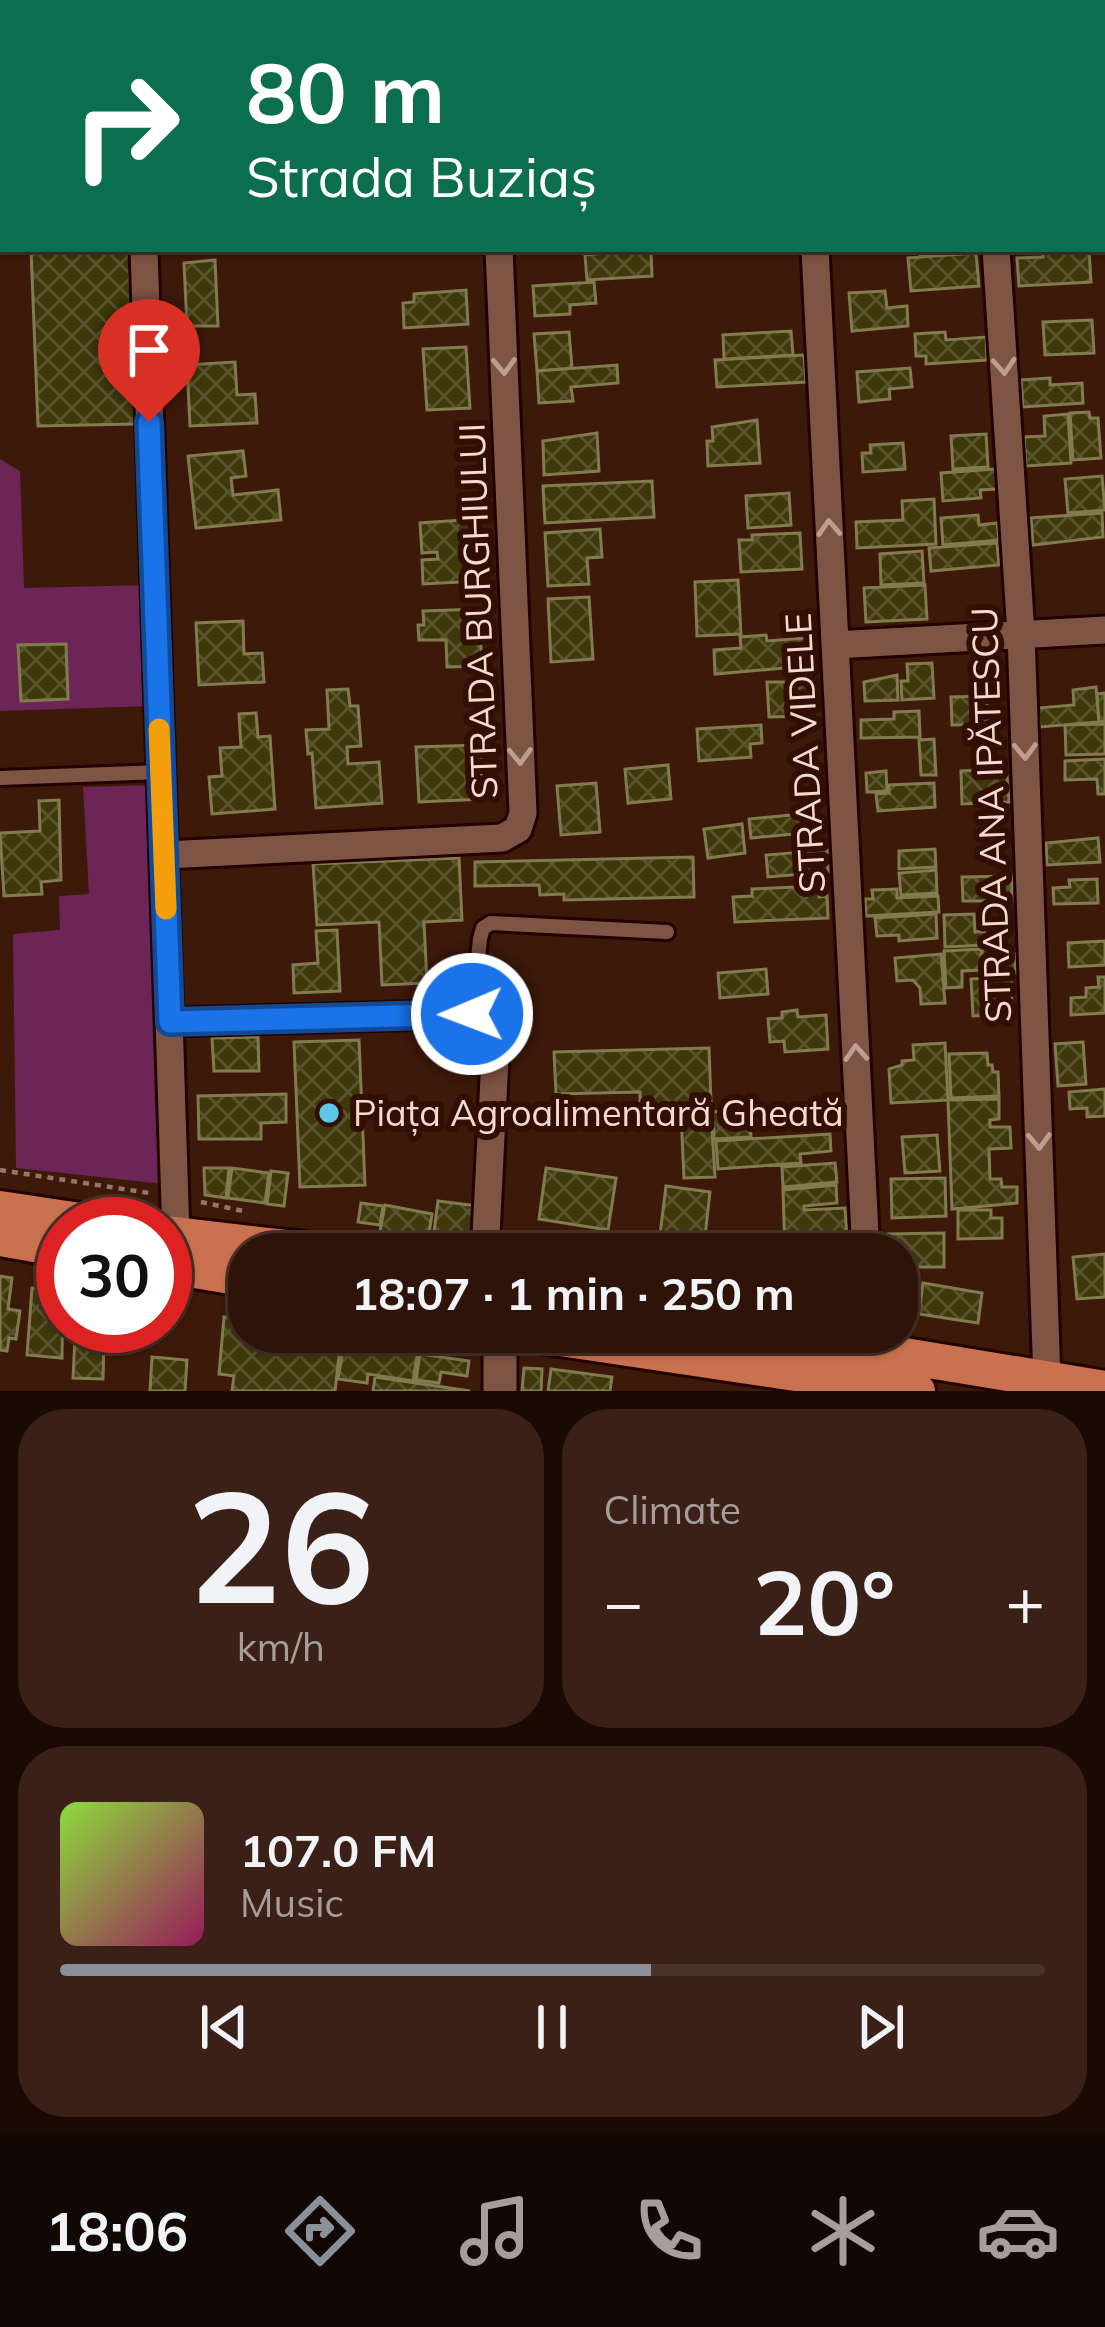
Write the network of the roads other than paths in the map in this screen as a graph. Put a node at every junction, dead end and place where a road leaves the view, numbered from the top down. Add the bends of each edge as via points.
1 (144, 252) edge
2 (500, 252) edge
3 (815, 252) edge
4 (996, 252) edge
5 (1105, 630) edge
6 (1021, 634) junction
7 (836, 645) junction
8 (161, 772) junction
9 (0, 778) edge
10 (164, 855) junction
11 (667, 932) dead end
12 (472, 1014) junction
13 (170, 1022) junction
14 (169, 1197) edge
15 (0, 1209) edge
16 (36, 1214) edge
17 (486, 1233) edge
18 (865, 1233) edge
19 (0, 1238) edge
20 (36, 1244) edge
21 (192, 1246) edge
22 (228, 1248) edge
23 (192, 1255) edge
24 (228, 1270) edge
25 (918, 1352) edge
26 (500, 1353) edge
27 (647, 1353) edge
28 (1047, 1380) junction
29 (840, 1385) edge
30 (1105, 1389) edge
31 (500, 1391) edge
32 (917, 1391) edge

1 - 8 street
2 -> 10 street, STRADA BURGHIULUI via 518,829 502,838
7 -> 3 street, STRADA VIDELE
4 -> 6 street, STRADA ANA IPĂTESCU
5 - 6 street
6 - 7 street
6 -> 28 street, STRADA ANA IPĂTESCU
18 -> 7 street, STRADA VIDELE
8 - 9 lane
8 - 10 street
10 - 13 street
11 - 12 lane via 491,923 480,939
12 - 13 street
12 - 17 street via 490,1023 496,1040
13 - 14 street
15 - 16 highway
19 - 20 highway
21 - 22 highway
23 - 24 highway
25 - 28 highway
26 - 31 street
27 - 29 highway
28 - 30 highway
29 - 32 highway

